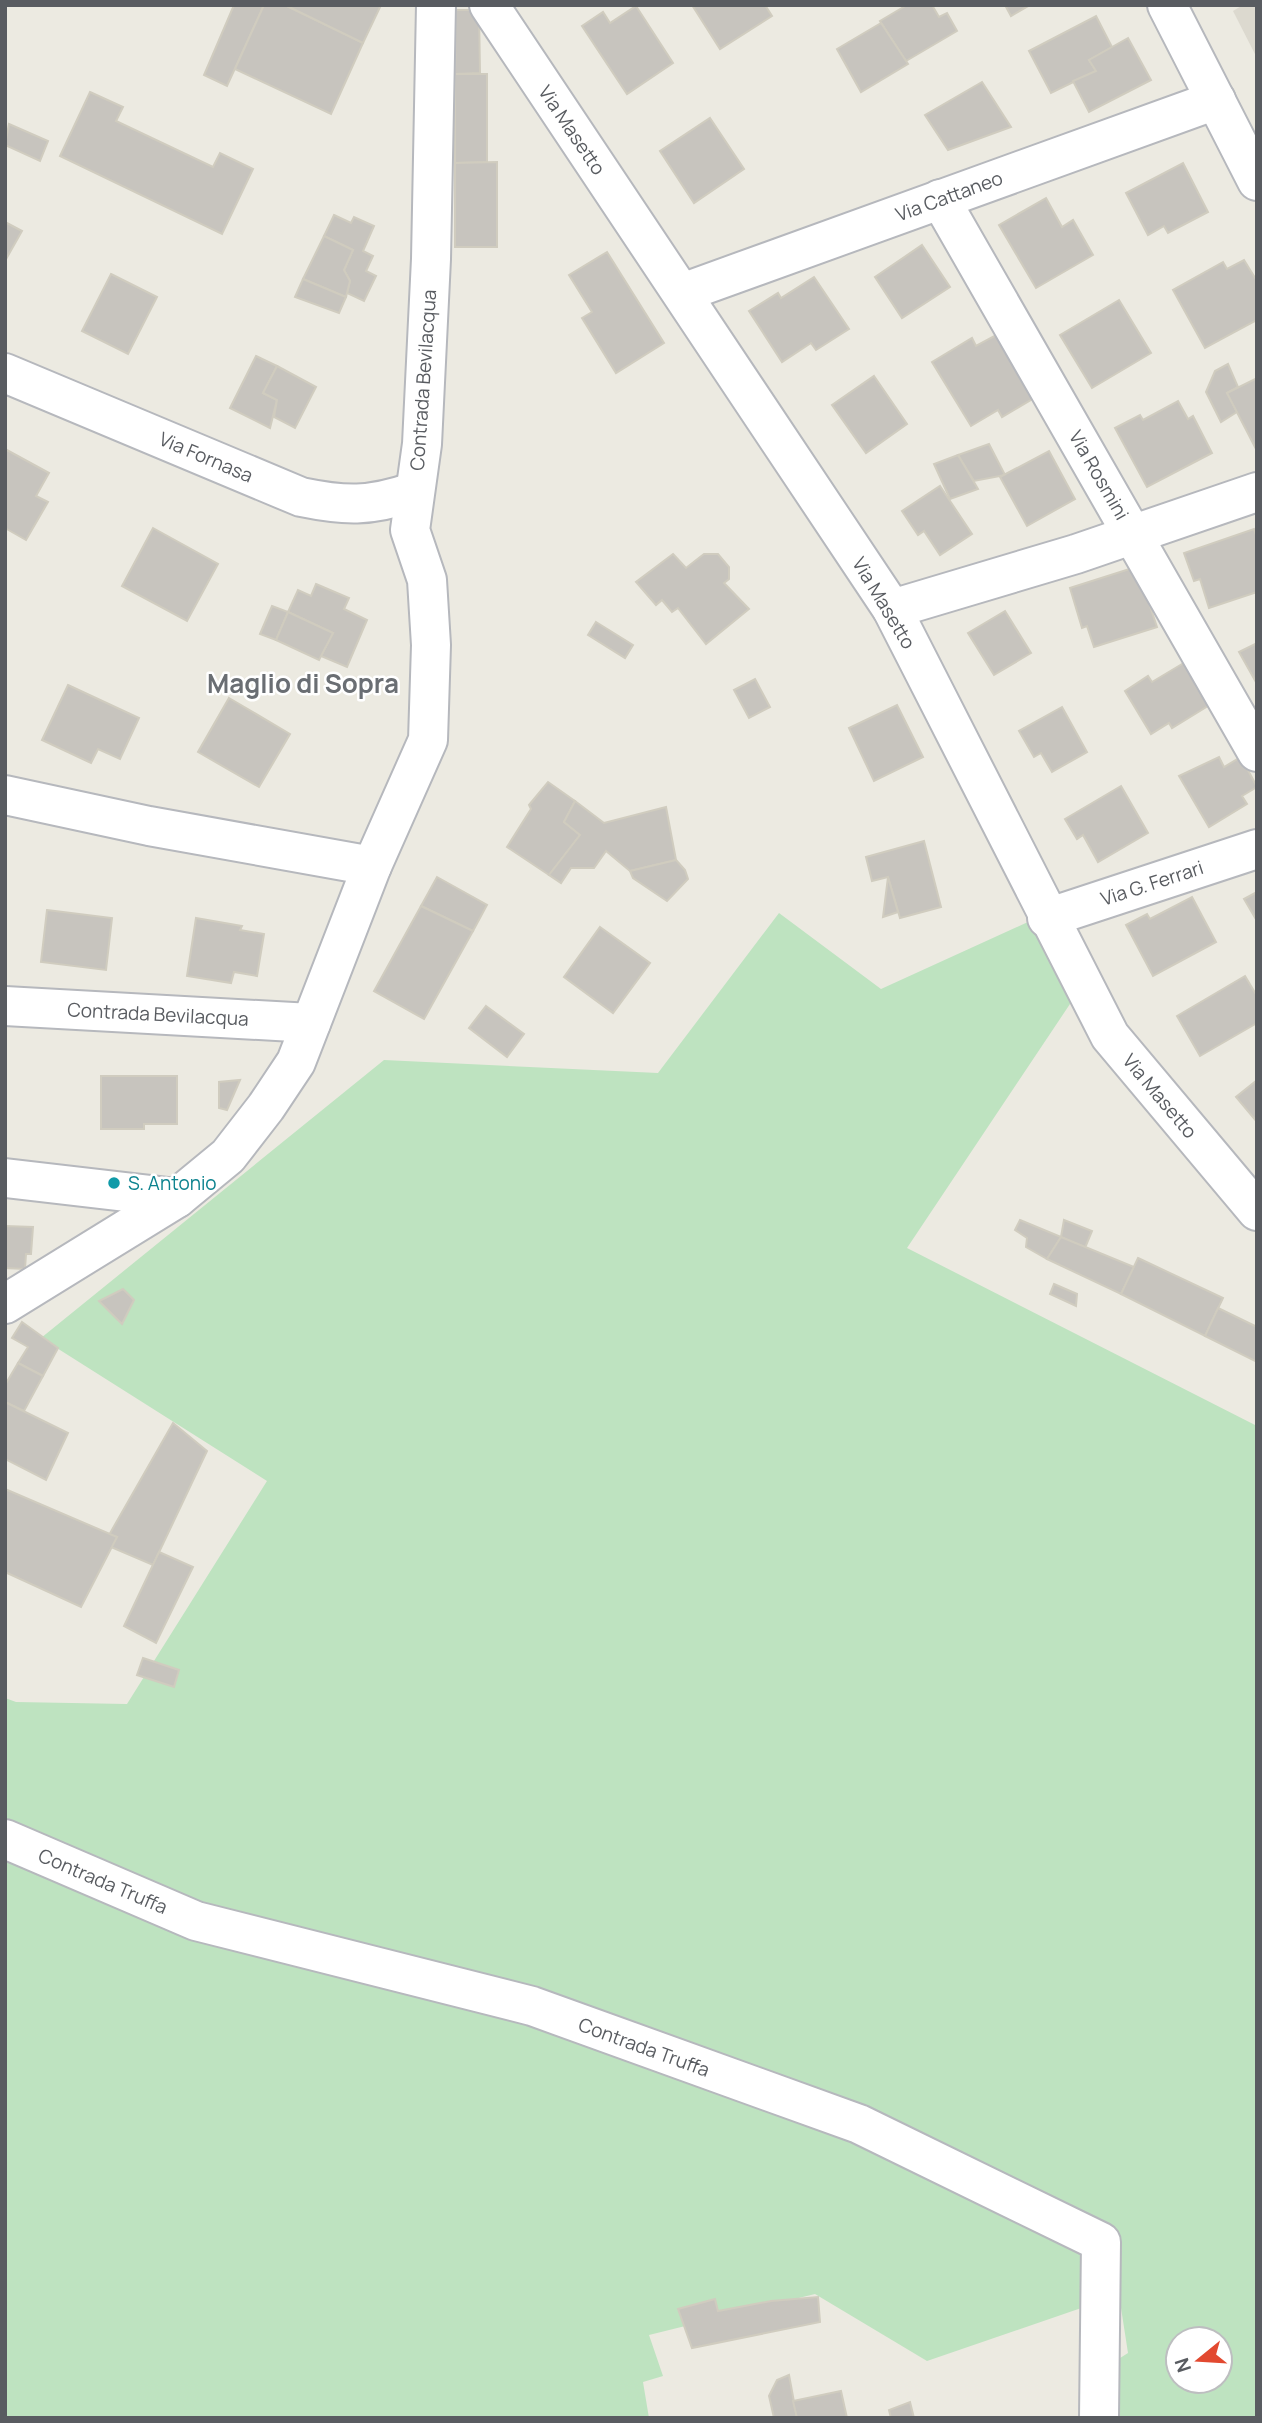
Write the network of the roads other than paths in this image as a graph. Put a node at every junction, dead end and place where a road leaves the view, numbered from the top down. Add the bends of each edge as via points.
1 (436, 5) edge
2 (489, 5) edge
3 (1167, 5) edge
4 (1216, 100) junction
5 (1257, 181) edge
6 (940, 199) junction
7 (682, 293) junction
8 (5, 373) edge
9 (413, 492) junction
10 (1257, 492) edge
11 (1133, 535) junction
12 (892, 609) junction
13 (1257, 751) edge
14 (5, 795) edge
15 (1257, 849) edge
16 (372, 866) junction
17 (1047, 918) junction
18 (5, 1006) edge
19 (311, 1023) junction
20 (5, 1178) edge
21 (177, 1198) junction
22 (1257, 1211) edge
23 (5, 1304) edge
24 (5, 1839) edge
25 (1099, 2418) edge

1 - 9 street, Contrada Bevilacqua via 430,286 422,444
2 - 7 street, Via Masetto
3 - 4 street
4 - 5 street
4 - 6 street, Via Cattaneo
6 - 7 street, Via Cattaneo
6 - 11 street, Via Rosmini
7 - 12 street, Via Masetto
8 - 9 street, Via Fornasa via 300,497 340,505 378,504
9 - 16 street, Contrada Bevilacqua via 410,530 427,580 428,740
10 - 11 street
11 - 12 street
11 - 13 street, Via Rosmini
12 - 17 street, Via Masetto
14 - 16 street via 149,827
15 - 17 street, Via G. Ferrari
16 - 19 street, Contrada Bevilacqua
17 - 22 street, Via Masetto via 1110,1036
18 - 19 street, Contrada Bevilacqua
19 - 21 street, Contrada Bevilacqua via 296,1062 266,1107 228,1156
20 - 21 street
21 - 23 street, Contrada Bevilacqua
24 - 25 street, Contrada Truffa via 196,1921 532,2006 859,2124 1101,2242

